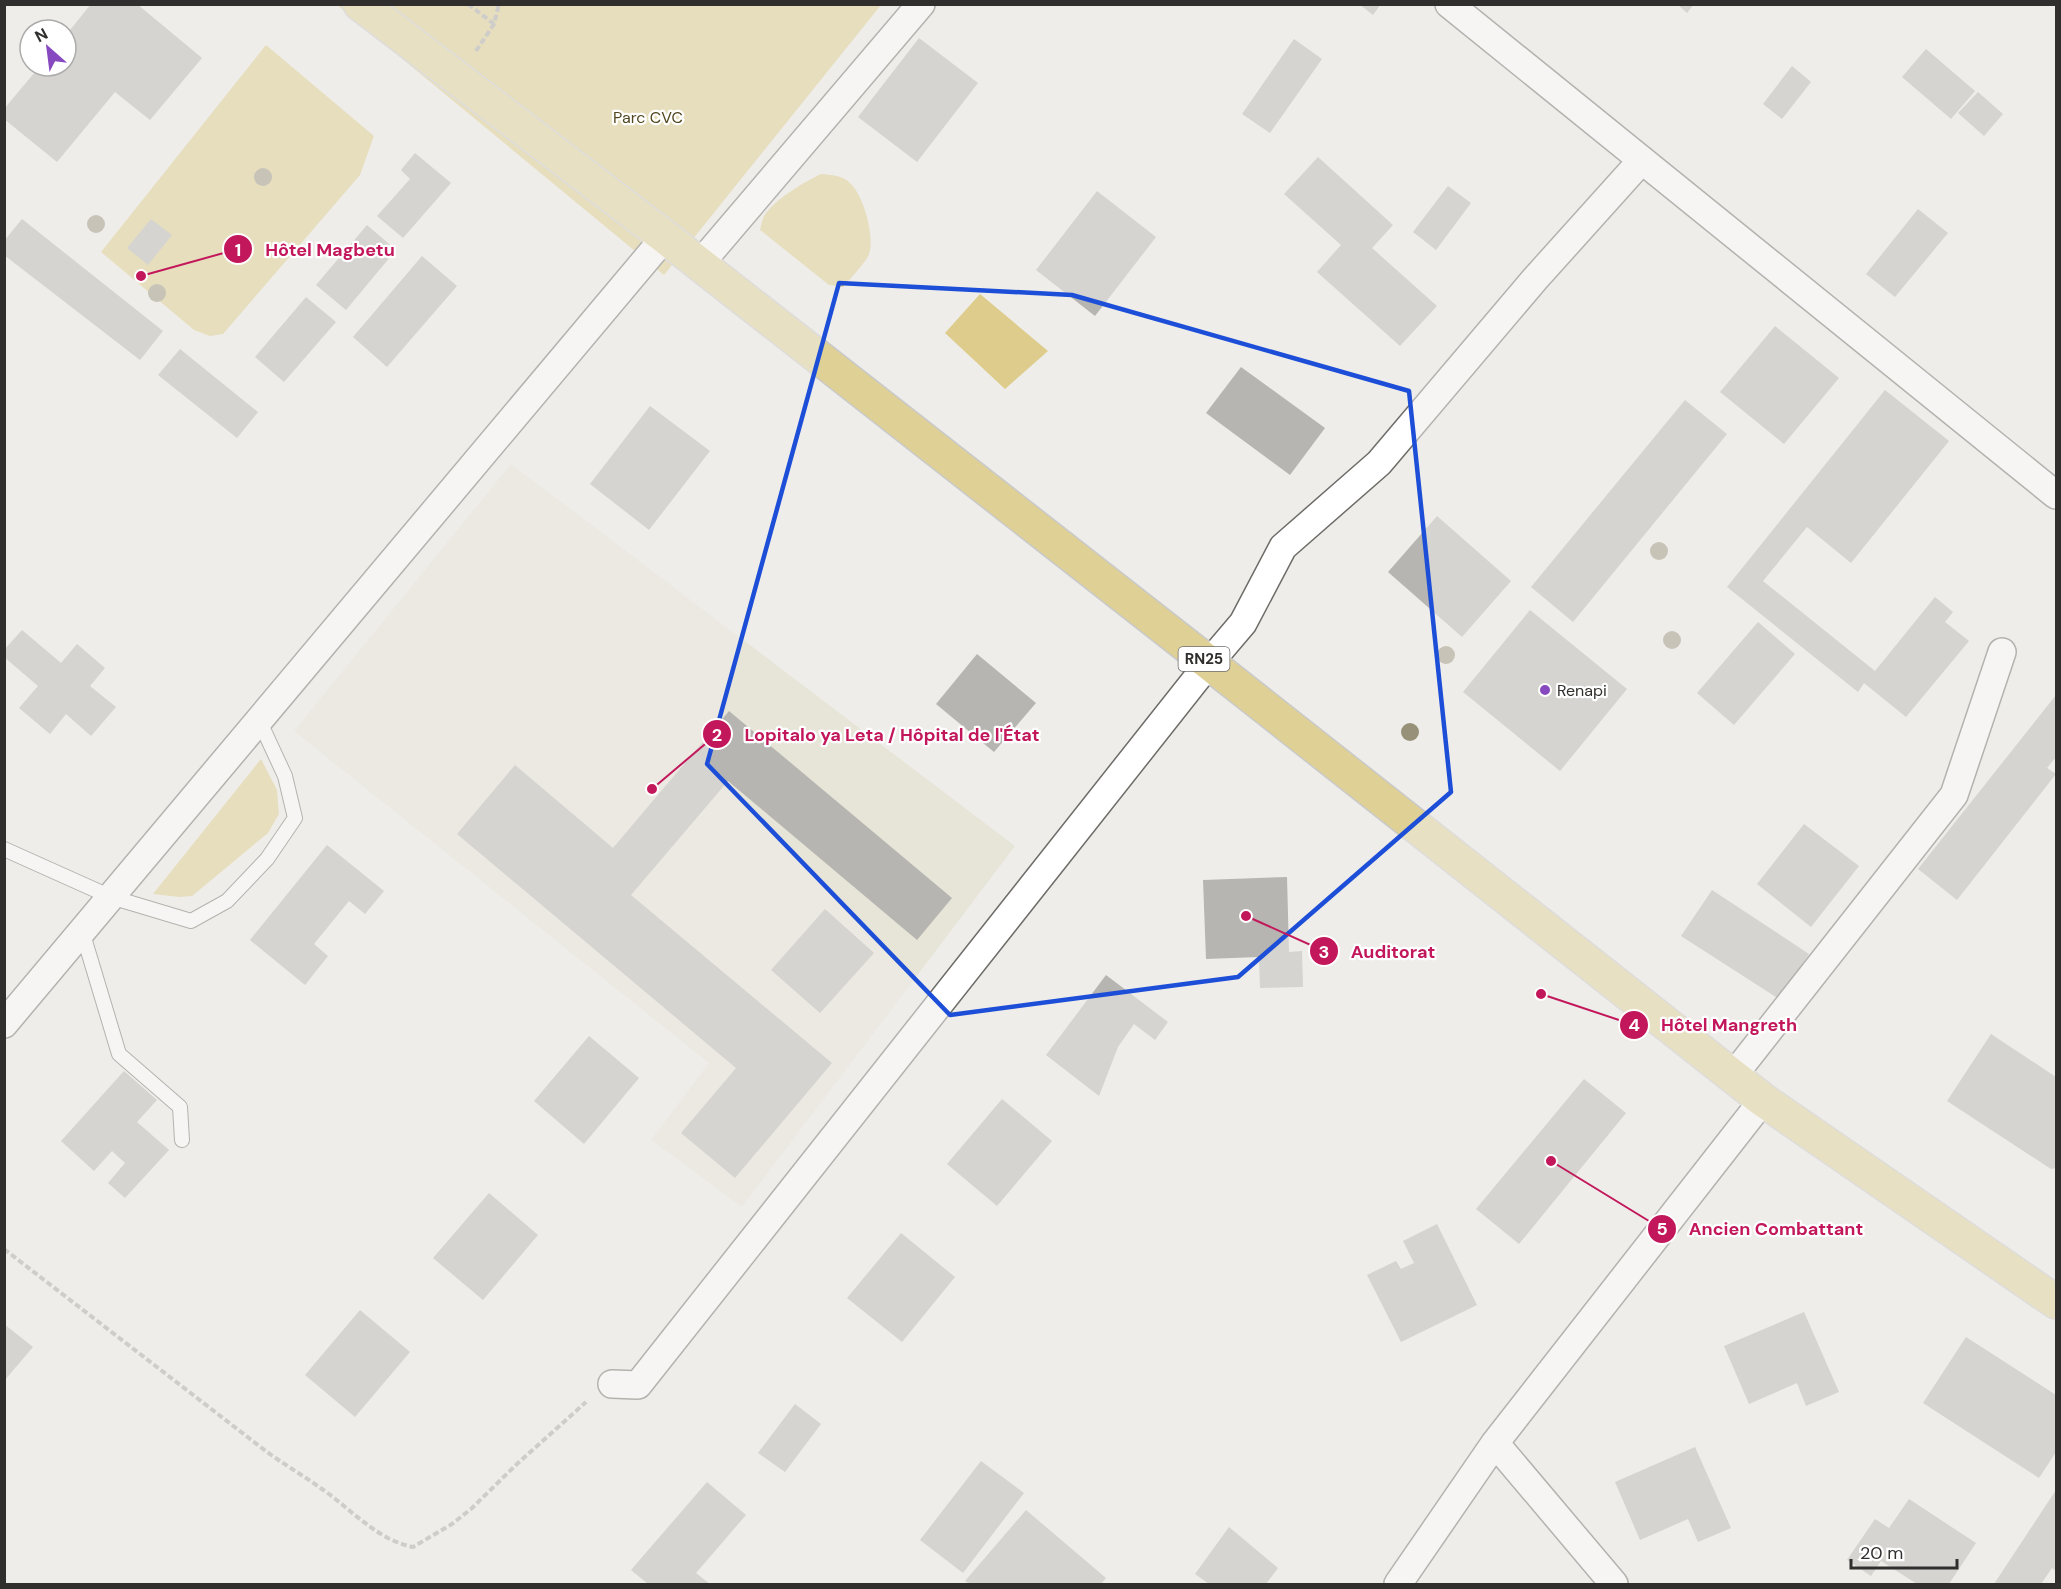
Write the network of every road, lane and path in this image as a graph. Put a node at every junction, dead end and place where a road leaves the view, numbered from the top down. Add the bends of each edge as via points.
1 (360, 4) edge
2 (468, 4) edge
3 (499, 4) edge
4 (921, 4) edge
5 (1449, 4) edge
6 (494, 24) junction
7 (457, 79) junction
8 (1642, 160) junction
9 (664, 237) junction
10 (699, 265) junction
11 (2056, 495) edge
12 (2002, 652) dead end
13 (1209, 663) junction
14 (259, 720) junction
15 (4, 849) edge
16 (111, 897) junction
17 (82, 931) junction
18 (4, 1024) edge
19 (1733, 1076) junction
20 (1763, 1100) junction
21 (182, 1140) dead end
22 (4, 1249) edge
23 (2056, 1302) edge
24 (612, 1384) joint
25 (1495, 1443) junction
26 (1398, 1584) edge
27 (1614, 1584) edge

1 - 7 main road, RN25
2 - 6 path
3 - 6 path
4 - 10 street
5 - 8 street
6 - 7 path
7 - 9 main road, RN25
8 - 11 street
8 - 13 street via 1379,463 1283,547 1243,623
9 - 10 main road, RN25
9 - 14 street
10 - 13 main road, RN25
12 - 19 street via 1954,795
13 - 19 main road, RN25
13 - 24 street via 638,1385
14 - 16 street
14 - 16 lane via 285,776 295,818 267,859 227,901 191,921
15 - 16 lane
16 - 17 street
17 - 18 street
17 - 21 lane via 119,1054 180,1107
19 - 20 main road, RN25
20 - 23 main road, RN25
20 - 25 street
22 - 24 path via 293,1472 322,1488 398,1544 413,1547 452,1524 581,1406
25 - 26 street
25 - 27 street

